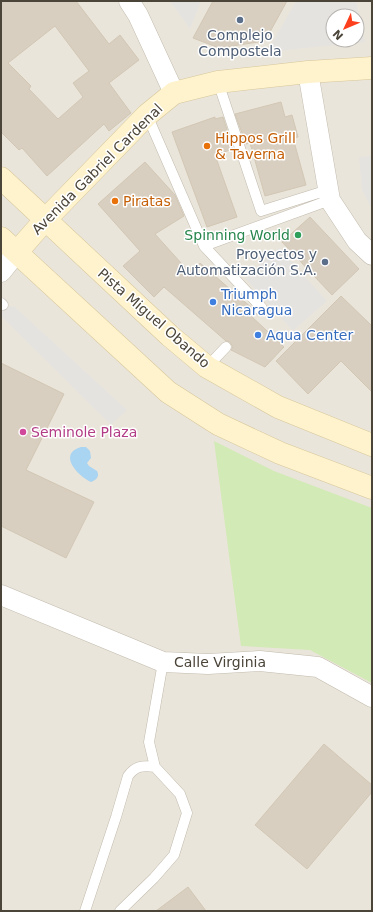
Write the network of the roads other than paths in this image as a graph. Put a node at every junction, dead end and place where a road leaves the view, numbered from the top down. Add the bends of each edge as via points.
1 (129, 1) edge
2 (372, 68) edge
3 (308, 72) junction
4 (218, 82) junction
5 (174, 93) junction
6 (147, 115) junction
7 (1, 178) edge
8 (329, 195) junction
9 (45, 220) junction
10 (1, 238) edge
11 (204, 246) junction
12 (17, 252) junction
13 (372, 255) edge
14 (1, 272) edge
15 (260, 310) dead end
16 (226, 346) dead end
17 (207, 367) junction
18 (372, 445) edge
19 (372, 488) edge
20 (1, 595) edge
21 (163, 662) junction
22 (372, 696) edge
23 (155, 767) junction
24 (85, 911) edge
25 (120, 911) edge

1 - 5 street
2 - 3 main road, Avenida Gabriel Cardenal
3 - 4 main road, Avenida Gabriel Cardenal
3 - 8 street
4 - 5 main road, Avenida Gabriel Cardenal
4 - 8 lane via 261,211
5 - 6 main road, Avenida Gabriel Cardenal
6 - 9 main road, Avenida Gabriel Cardenal
6 - 11 lane
7 - 9 main road, Pista Miguel Obando
8 - 11 lane
8 - 13 street via 357,241
9 - 12 main road, Avenida Gabriel Cardenal
9 - 17 main road, Pista Miguel Obando
10 - 12 main road
11 - 15 lane via 262,308
12 - 14 street
12 - 19 main road via 168,392 218,424 280,453
16 - 17 lane
17 - 18 main road, Pista Miguel Obando via 278,407
20 - 21 street, Calle Virginia
21 - 22 street, Calle Virginia via 208,664 260,661 318,667
21 - 23 lane via 149,742
23 - 24 lane via 137,767 128,776
23 - 25 lane via 180,794 186,813 174,855

